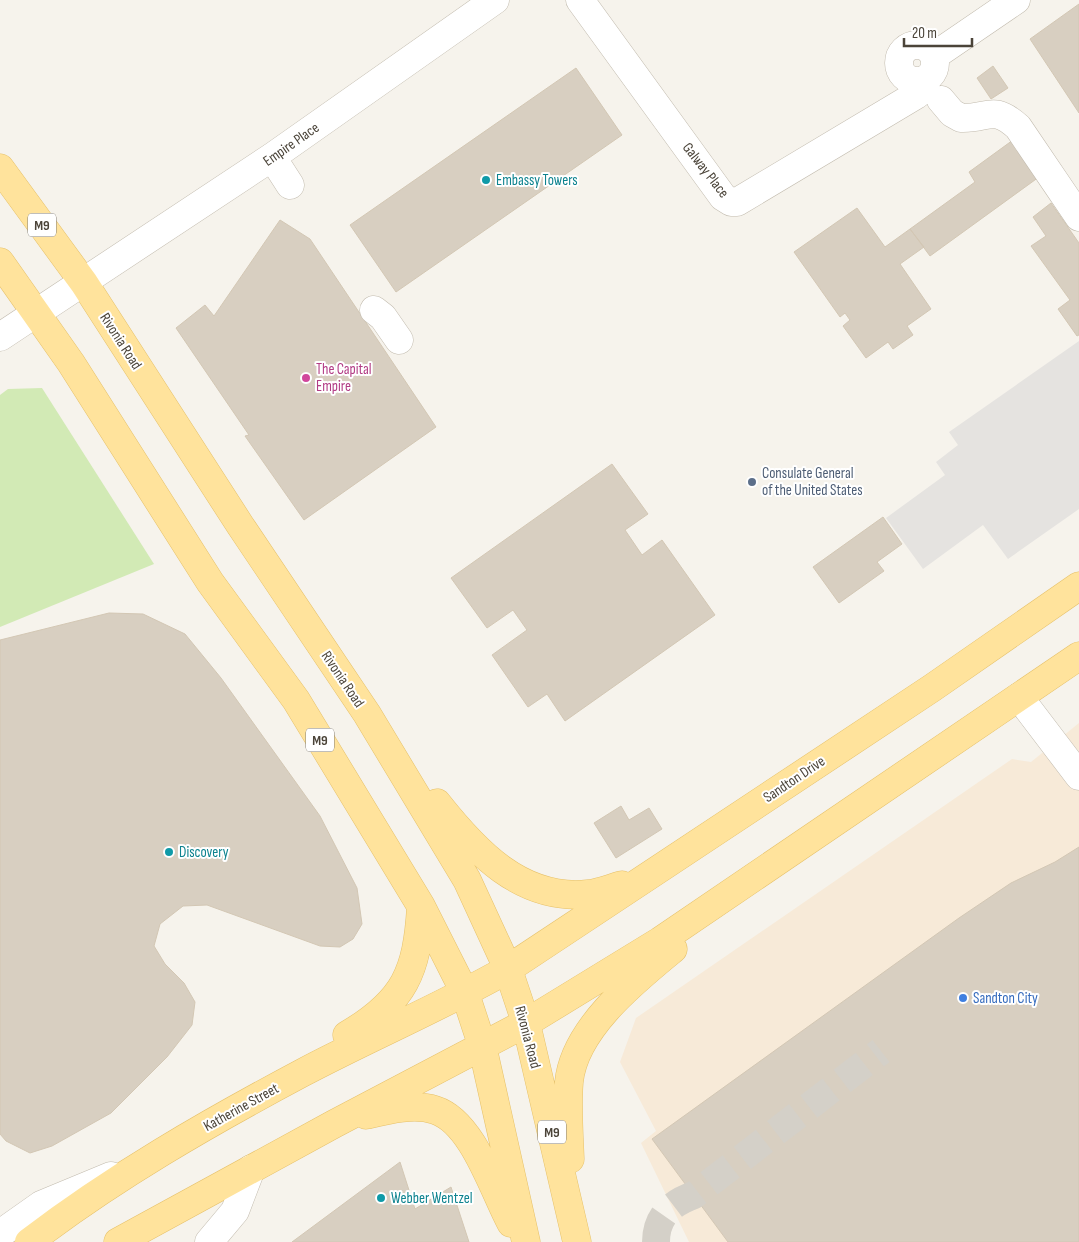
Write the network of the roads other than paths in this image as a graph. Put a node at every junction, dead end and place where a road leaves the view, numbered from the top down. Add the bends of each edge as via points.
1 (494, 0) edge
2 (580, 0) edge
3 (1016, 0) edge
4 (933, 79) junction
5 (272, 157) junction
6 (0, 168) edge
7 (290, 185) dead end
8 (1079, 217) edge
9 (0, 262) edge
10 (84, 283) junction
11 (374, 310) dead end
12 (37, 314) junction
13 (0, 338) edge
14 (398, 340) dead end
15 (1079, 586) edge
16 (1079, 656) edge
17 (1018, 697) junction
18 (367, 714) junction
19 (1079, 776) edge
20 (686, 851) junction
21 (789, 855) junction
22 (421, 906) junction
23 (508, 969) junction
24 (465, 994) junction
25 (526, 1023) junction
26 (482, 1045) junction
27 (334, 1124) junction
28 (201, 1129) junction
29 (151, 1159) junction
30 (251, 1169) junction
31 (0, 1234) edge
32 (577, 1241) edge
33 (29, 1242) edge
34 (118, 1242) edge
35 (209, 1242) edge
36 (522, 1242) edge
37 (526, 1242) edge

1 - 5 street, Empire Place
2 - 4 street, Galway Place via 723,197 731,202 738,202 916,95
3 - 4 street
4 - 8 street via 961,118 1001,114 1018,127
5 - 7 street
5 - 10 street, Empire Place
6 - 10 main road, Rivonia Road / M9
9 - 12 main road, M9
10 - 12 street, Empire Place
10 - 18 main road, Rivonia Road / M9
11 - 14 street via 383,317
12 - 13 street, Empire Place
12 - 22 main road, M9 via 210,582 296,700
15 - 20 main road, Sandton Drive
16 - 17 main road
17 - 19 street
17 - 21 main road
18 - 20 main road via 471,844 511,876 561,894 589,894 623,884
18 - 23 main road, Rivonia Road / M9 via 467,880
20 - 23 main road, Sandton Drive
21 - 25 main road via 660,941
21 - 32 main road via 626,990 602,1014 574,1059 569,1081 570,1161
22 - 24 main road, M9
22 - 28 main road via 410,975 383,1011 359,1029 253,1091
23 - 24 main road, Katherine Street
23 - 25 main road, Rivonia Road / M9
24 - 26 main road, M9
24 - 28 main road, Katherine Street via 304,1072
25 - 26 main road
25 - 32 main road, Rivonia Road / M9
26 - 27 main road
26 - 37 main road, M9
27 - 30 main road
27 - 36 main road via 386,1110 418,1107 436,1110 453,1120 466,1133
28 - 29 main road, Katherine Street
29 - 31 street via 41,1206
29 - 33 main road, Katherine Street via 74,1208
30 - 34 main road
30 - 35 street via 235,1211

